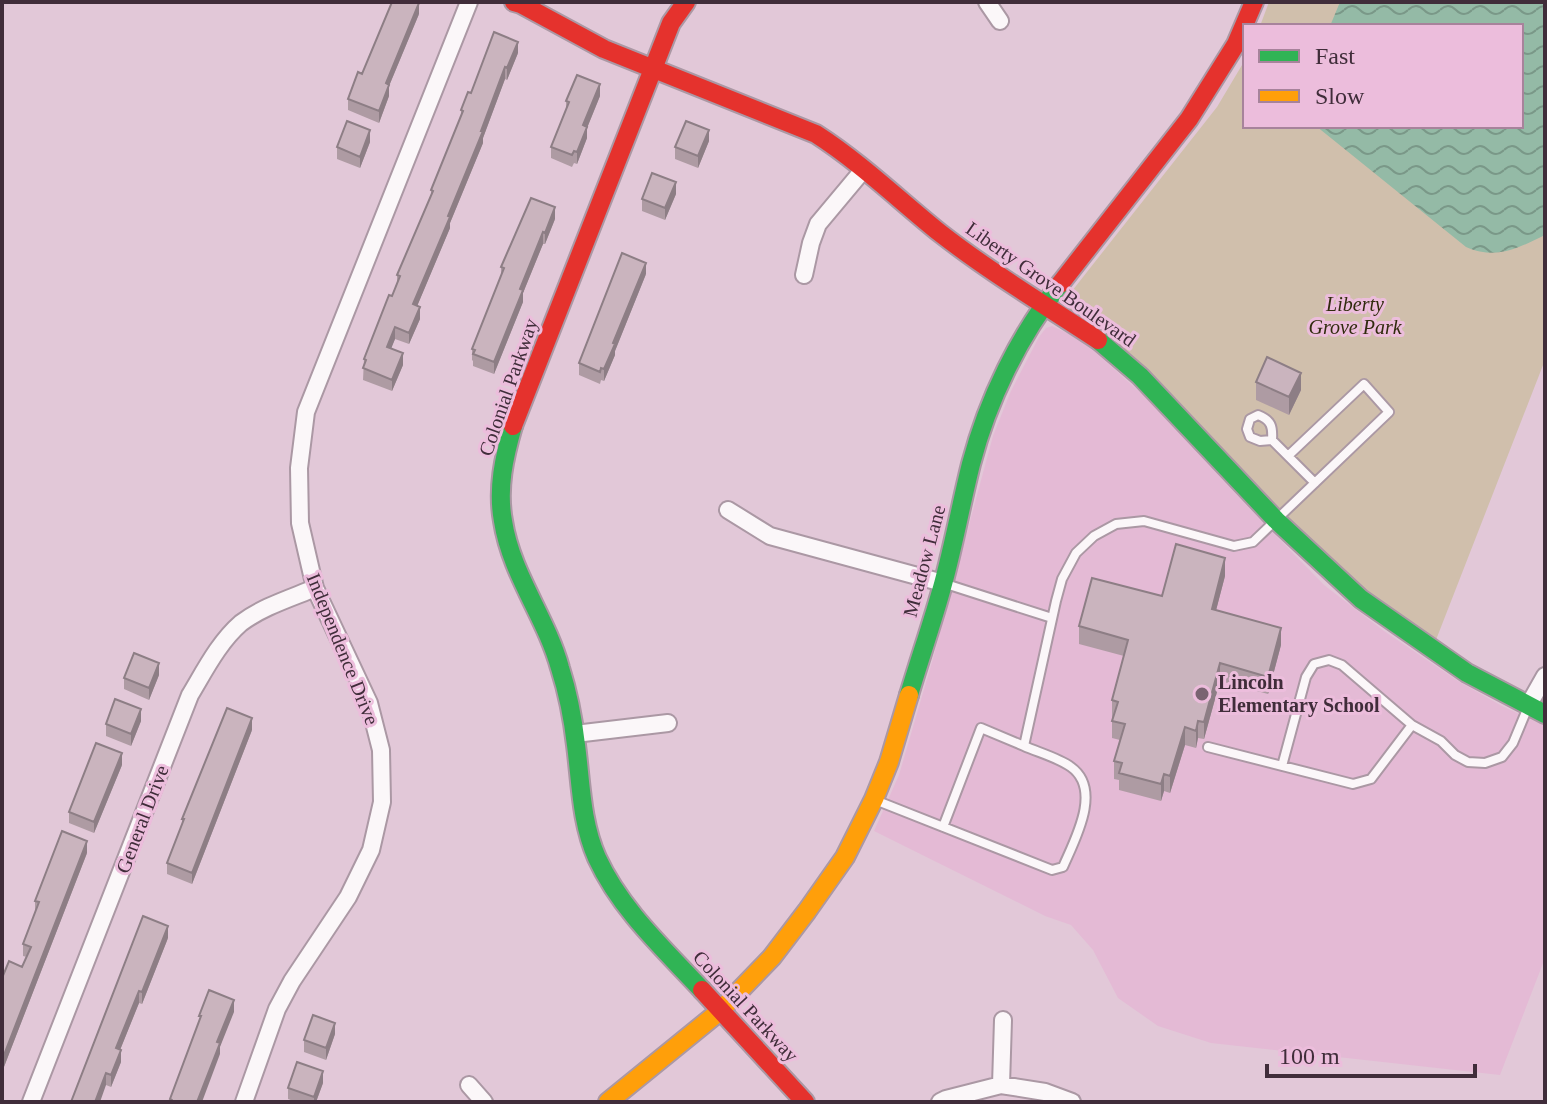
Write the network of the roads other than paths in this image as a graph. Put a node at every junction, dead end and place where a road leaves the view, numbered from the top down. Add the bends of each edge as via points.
1 (469, 2) edge
2 (514, 2) edge
3 (686, 2) edge
4 (987, 2) edge
5 (1254, 2) edge
6 (1000, 21) dead end
7 (1245, 24) edge
8 (1243, 28) edge
9 (653, 68) junction
10 (864, 169) junction
11 (804, 275) dead end
12 (1044, 304) junction
13 (1272, 440) dead end
14 (1289, 455) junction
15 (1315, 483) junction
16 (728, 510) dead end
17 (1276, 520) junction
18 (943, 583) junction
19 (315, 588) junction
20 (1052, 618) junction
21 (1545, 676) edge
22 (1537, 710) edge
23 (668, 723) dead end
24 (1412, 725) junction
25 (575, 734) junction
26 (1024, 746) junction
27 (1208, 747) dead end
28 (1282, 766) junction
29 (874, 799) junction
30 (943, 827) junction
31 (720, 1011) junction
32 (1003, 1020) dead end
33 (469, 1085) dead end
34 (1001, 1085) junction
35 (31, 1102) edge
36 (244, 1102) edge
37 (484, 1102) edge
38 (608, 1102) edge
39 (805, 1102) edge
40 (940, 1102) edge
41 (1072, 1102) edge

1 - 19 street, Independence Drive via 306,412 300,523
2 - 9 street, Liberty Grove Boulevard
3 - 9 street, Colonial Parkway via 671,23
4 - 6 street
5 - 7 street, Meadow Lane
8 - 12 street, Meadow Lane via 1189,119
9 - 10 street, Liberty Grove Boulevard via 816,134
9 - 25 street, Colonial Parkway via 520,406 499,488 511,559 557,656
10 - 11 street via 818,224
10 - 12 street, Liberty Grove Boulevard via 940,233
12 - 17 street, Liberty Grove Boulevard via 1140,376
12 - 18 street, Meadow Lane via 993,399 972,461
13 - 14 lane
14 - 15 lane
14 - 15 lane via 1364,384 1389,412
15 - 17 lane
16 - 18 street via 770,536
17 - 20 lane via 1253,542 1234,546 1144,521 1116,524 1076,553 1062,579
17 - 22 street, Liberty Grove Boulevard via 1361,599 1414,638
18 - 20 lane
18 - 29 street, Meadow Lane
19 - 35 street, General Drive via 242,623 215,652 190,695
19 - 36 street, Independence Drive via 369,703 381,750 382,802 371,850 348,897 277,1009
20 - 26 lane
21 - 22 street
22 - 24 lane via 1502,757 1485,763 1468,762
23 - 25 street
24 - 28 lane via 1371,779 1353,784
24 - 28 lane via 1342,665 1329,660 1314,664
25 - 31 street, Colonial Parkway via 585,822 607,877 634,917
26 - 30 lane via 981,728
26 - 30 lane via 1072,767 1082,780 1083,820 1063,867 1052,870
27 - 28 lane
29 - 30 lane
29 - 31 street, Meadow Lane via 845,857 807,911
31 - 38 street, Meadow Lane
31 - 39 street, Colonial Parkway
32 - 34 street
33 - 37 street
34 - 40 street
34 - 41 street

